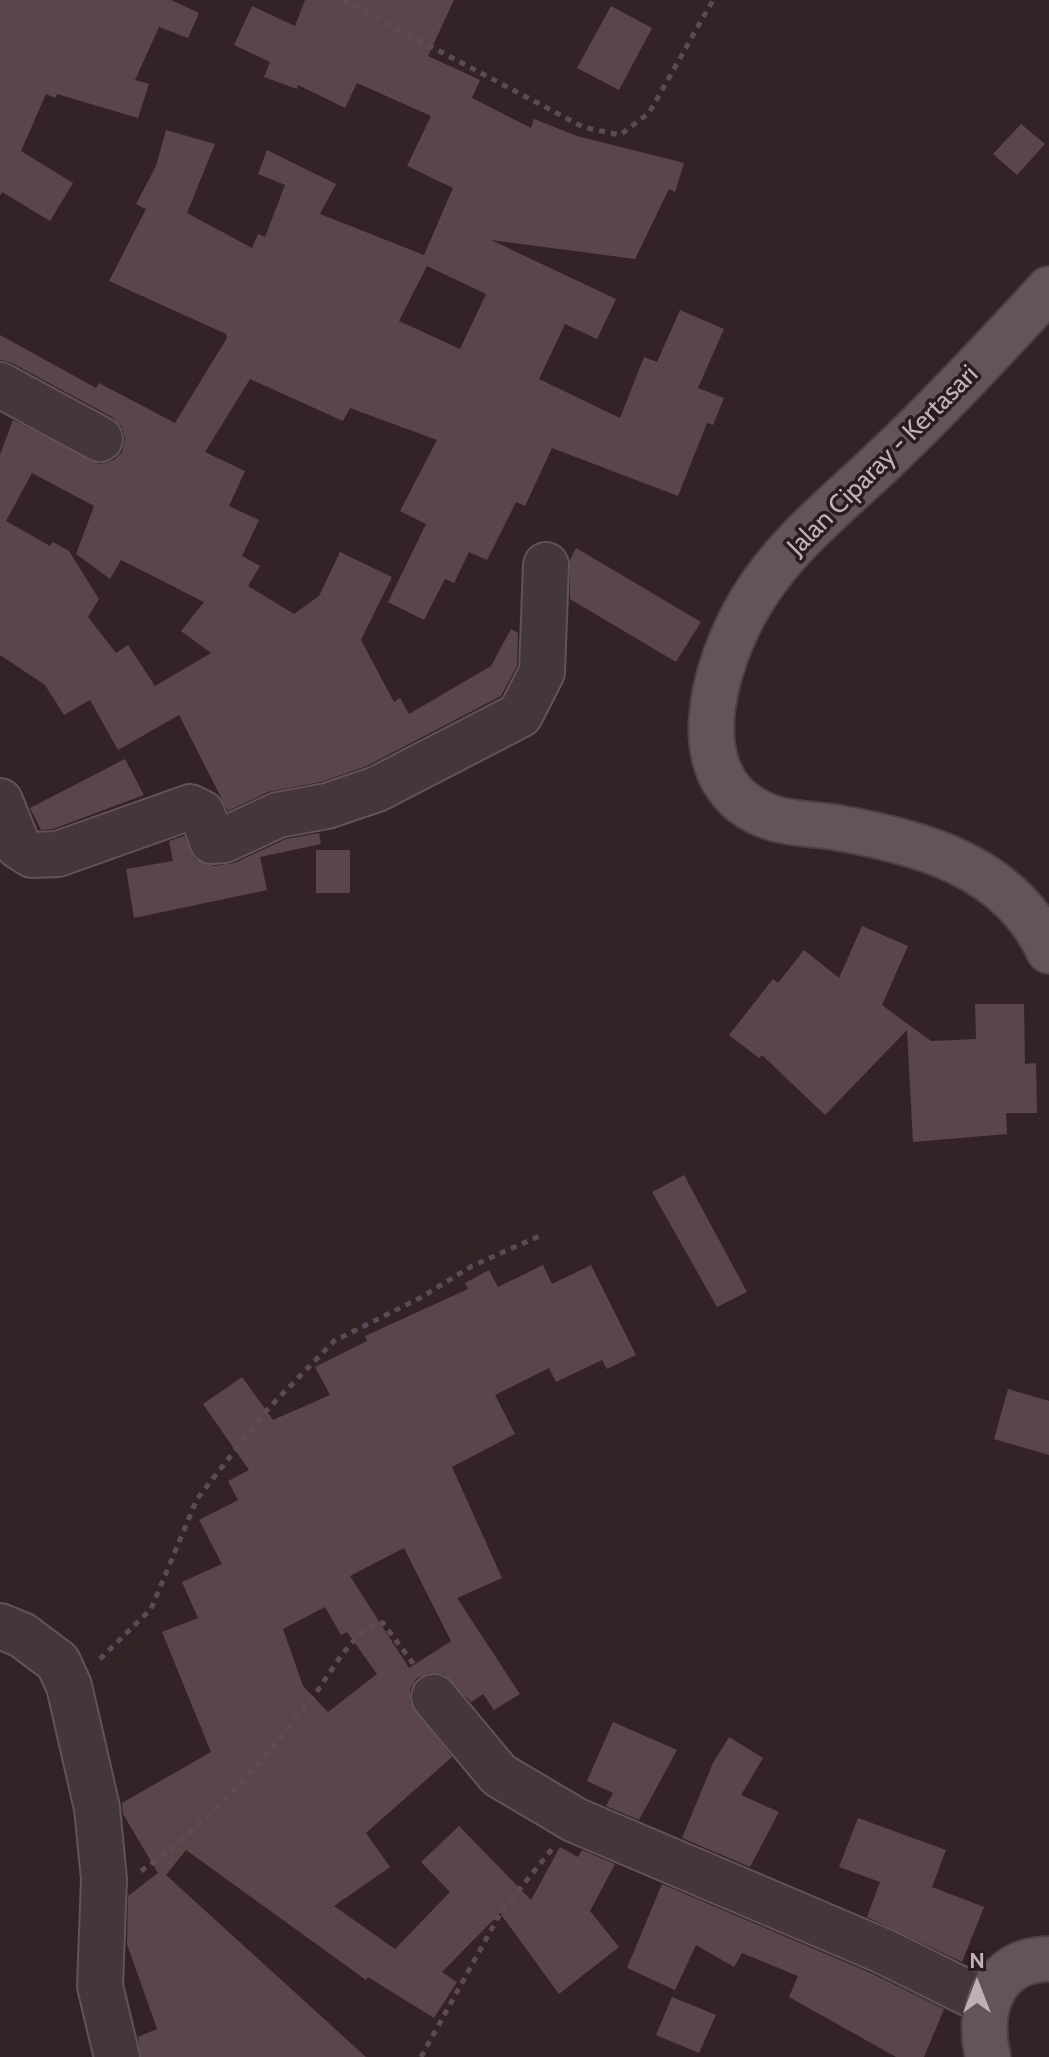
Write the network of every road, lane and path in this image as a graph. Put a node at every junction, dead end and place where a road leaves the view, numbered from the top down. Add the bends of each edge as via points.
1 (343, 0) edge
2 (713, 0) edge
3 (1049, 289) edge
4 (0, 385) edge
5 (100, 439) dead end
6 (546, 565) dead end
7 (0, 801) edge
8 (1049, 951) edge
9 (544, 1234) dead end
10 (0, 1626) edge
11 (69, 1686) junction
12 (434, 1697) joint
13 (575, 1820) junction
14 (104, 1896) junction
15 (1049, 1959) edge
16 (986, 2002) junction
17 (117, 2057) edge
18 (421, 2057) edge
19 (988, 2057) edge

1 - 2 path via 583,127 620,135 649,113
3 - 8 main road, Jalan Ciparay - Kertasari via 954,391 808,531 752,599 711,700 720,781 743,803 773,818 891,837 943,853 997,885 1022,908
4 - 5 street
6 - 7 street via 542,672 520,715 377,789 278,815 224,840 212,841 202,813 190,807 58,854 32,855 18,846
9 - 11 path via 472,1266 334,1341 265,1412 197,1499 151,1609
10 - 11 street via 58,1662
11 - 14 street via 97,1808
12 - 13 street via 499,1775
12 - 14 path via 390,1628 377,1622 361,1631 308,1704 196,1829
13 - 16 street via 800,1914
13 - 18 path via 501,1912
14 - 17 street via 100,1986
15 - 16 main road via 1004,1971
16 - 19 main road via 982,2026

